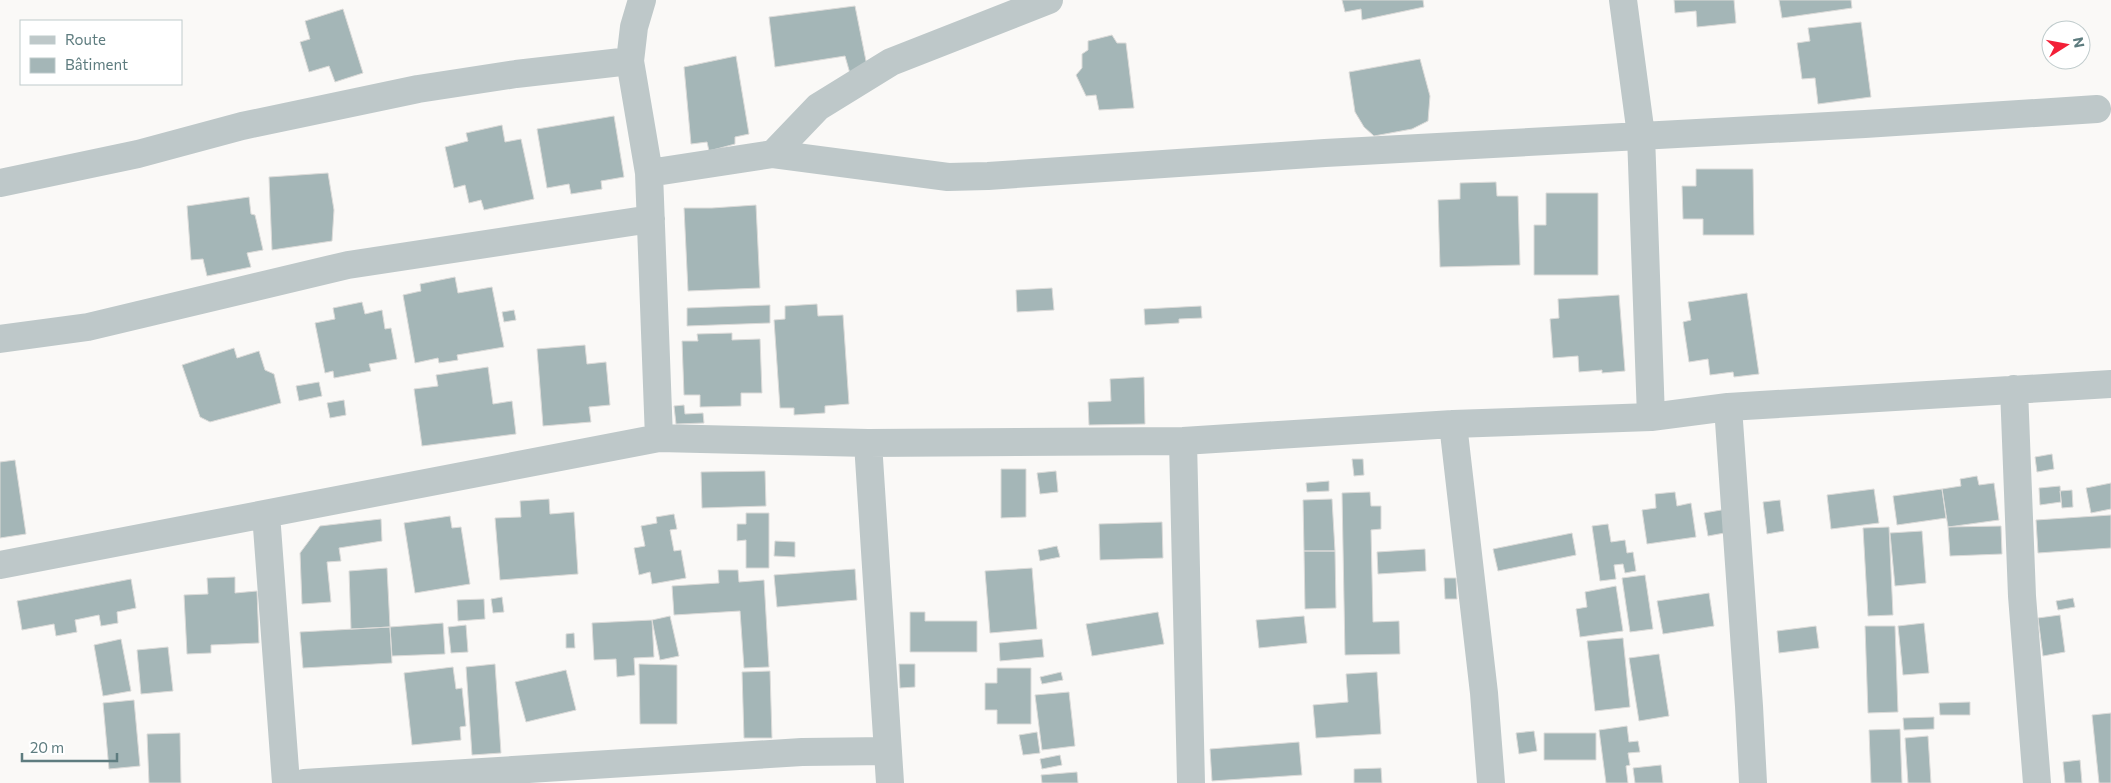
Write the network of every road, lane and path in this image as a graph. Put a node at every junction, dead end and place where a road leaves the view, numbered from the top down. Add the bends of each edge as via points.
1 (642, 0) edge
2 (1049, 0) edge
3 (1623, 0) edge
4 (630, 60) junction
5 (2097, 109) dead end
6 (1641, 135) junction
7 (773, 154) junction
8 (649, 173) junction
9 (0, 183) edge
10 (651, 219) junction
11 (0, 339) edge
12 (2111, 384) edge
13 (2014, 389) junction
14 (1728, 407) junction
15 (1651, 417) junction
16 (1453, 424) junction
17 (659, 438) junction
18 (1183, 441) junction
19 (868, 443) junction
20 (266, 514) junction
21 (0, 566) edge
22 (888, 750) junction
23 (286, 783) edge
24 (304, 783) edge
25 (890, 783) edge
26 (1191, 783) edge
27 (1491, 783) edge
28 (1753, 783) edge
29 (2037, 783) edge

1 - 4 street via 634,27
2 - 7 street via 890,62 818,107
3 - 6 street
4 - 8 street
4 - 9 street via 418,89 242,126 138,154
5 - 6 street
6 - 7 street via 948,177
6 - 15 street
7 - 8 street
8 - 10 street
10 - 11 street via 348,265 88,327
10 - 17 street
12 - 13 street
13 - 14 street
13 - 29 street via 2022,596
14 - 15 street
14 - 28 street
15 - 16 street
16 - 18 street
16 - 27 street via 1484,692
17 - 19 street
17 - 20 street
18 - 19 street
18 - 26 street
19 - 22 street
20 - 21 street
20 - 23 street
22 - 24 street via 802,752
22 - 25 street

